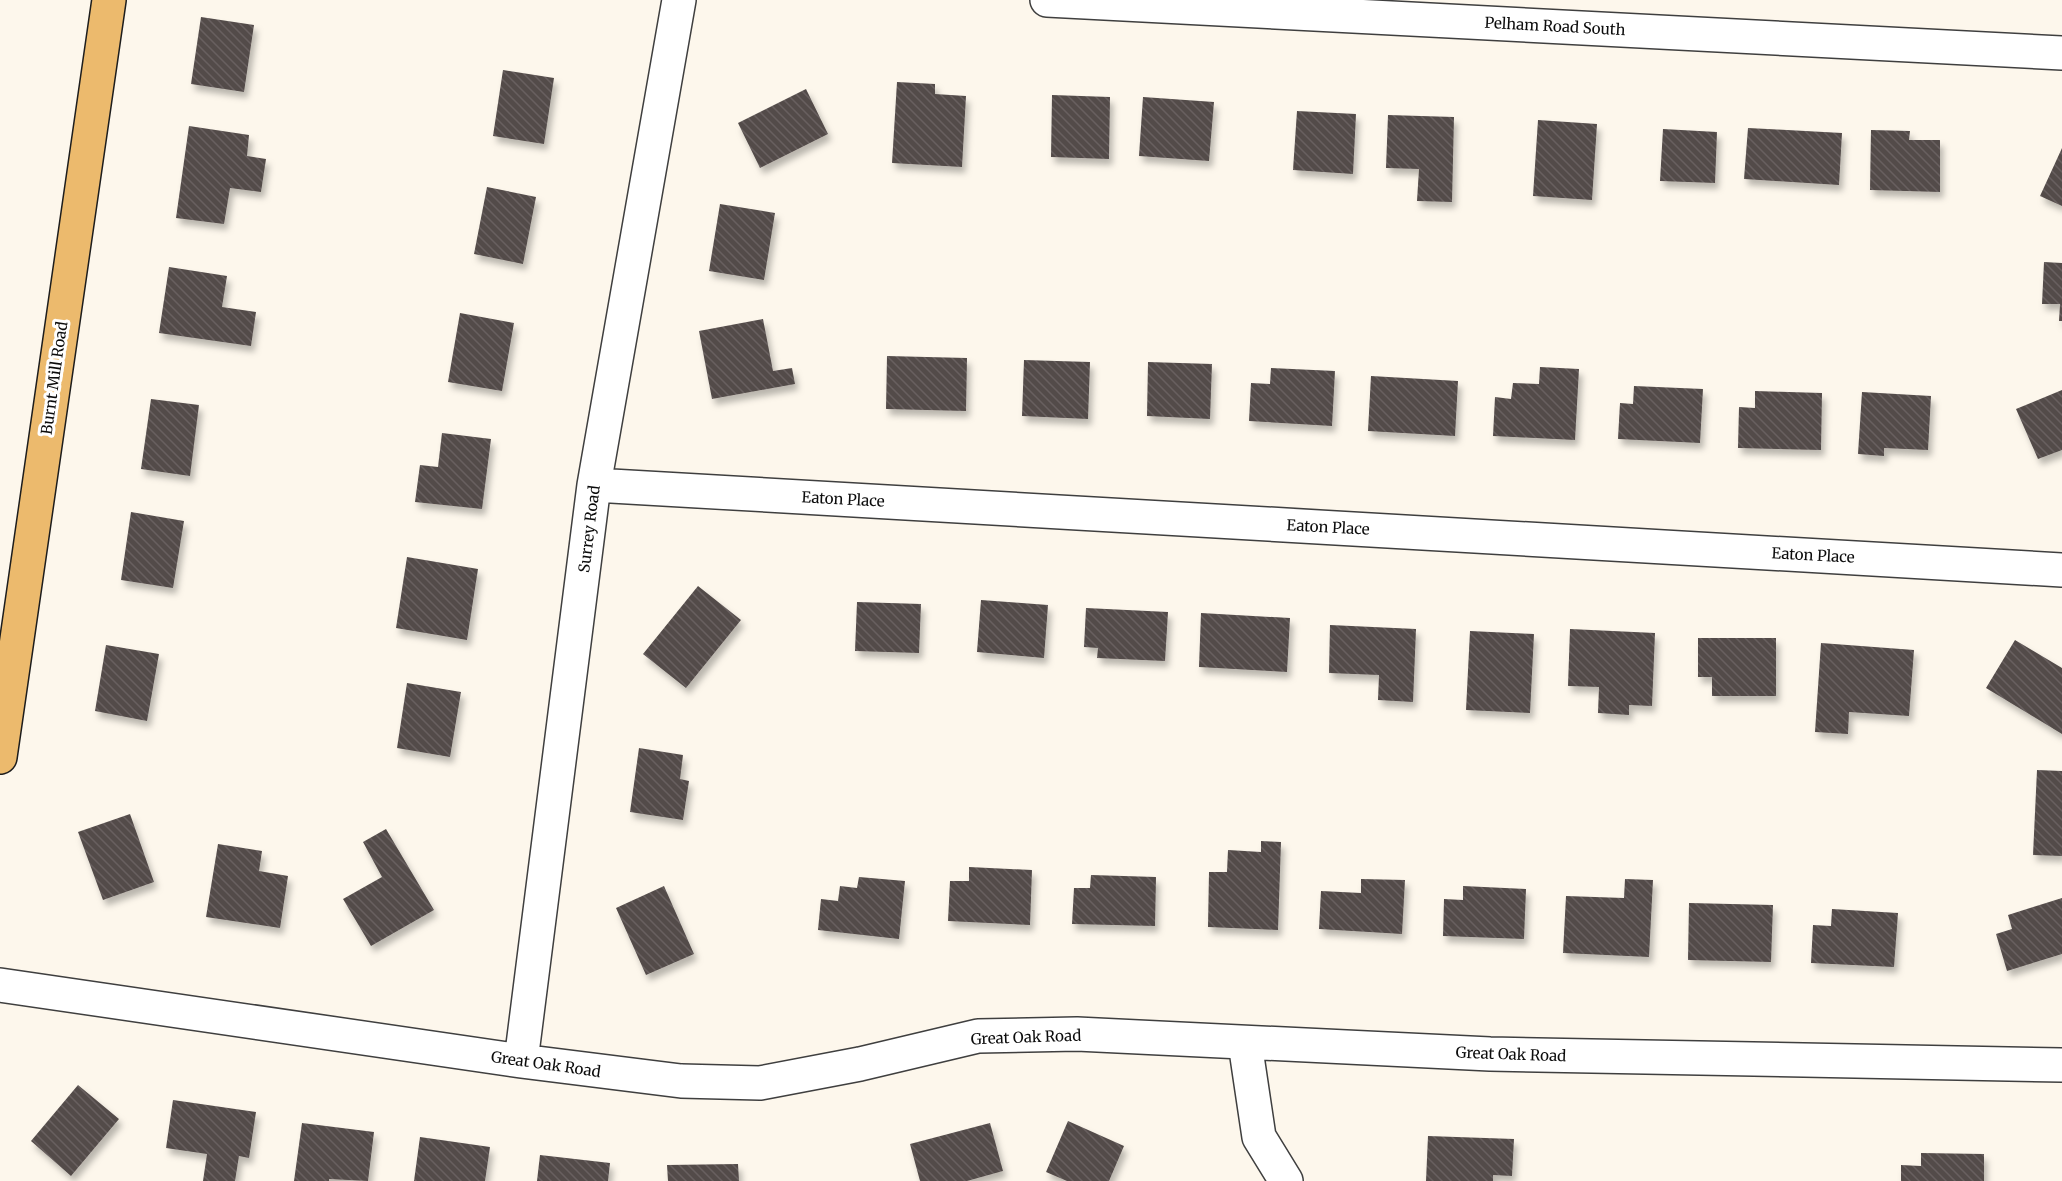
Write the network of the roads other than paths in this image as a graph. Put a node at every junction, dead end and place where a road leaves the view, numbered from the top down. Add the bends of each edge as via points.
1 (109, 0) edge
2 (679, 0) edge
3 (1047, 0) edge
4 (2062, 52) edge
5 (594, 485) junction
6 (2062, 570) edge
7 (9, 636) edge
8 (0, 757) edge
9 (0, 985) edge
10 (1245, 1043) junction
11 (521, 1061) junction
12 (2062, 1065) edge
13 (1286, 1181) edge

1 - 7 main road, Burnt Mill Road
2 - 5 street, Surrey Road
3 - 4 street, Pelham Road South
5 - 6 street, Eaton Place
5 - 11 street, Surrey Road
7 - 8 main road, Burnt Mill Road
9 - 11 street, Great Oak Road
10 - 11 street, Great Oak Road via 1077,1034 978,1036 760,1083 681,1081
10 - 12 street, Great Oak Road via 1490,1054
10 - 13 street via 1259,1137

